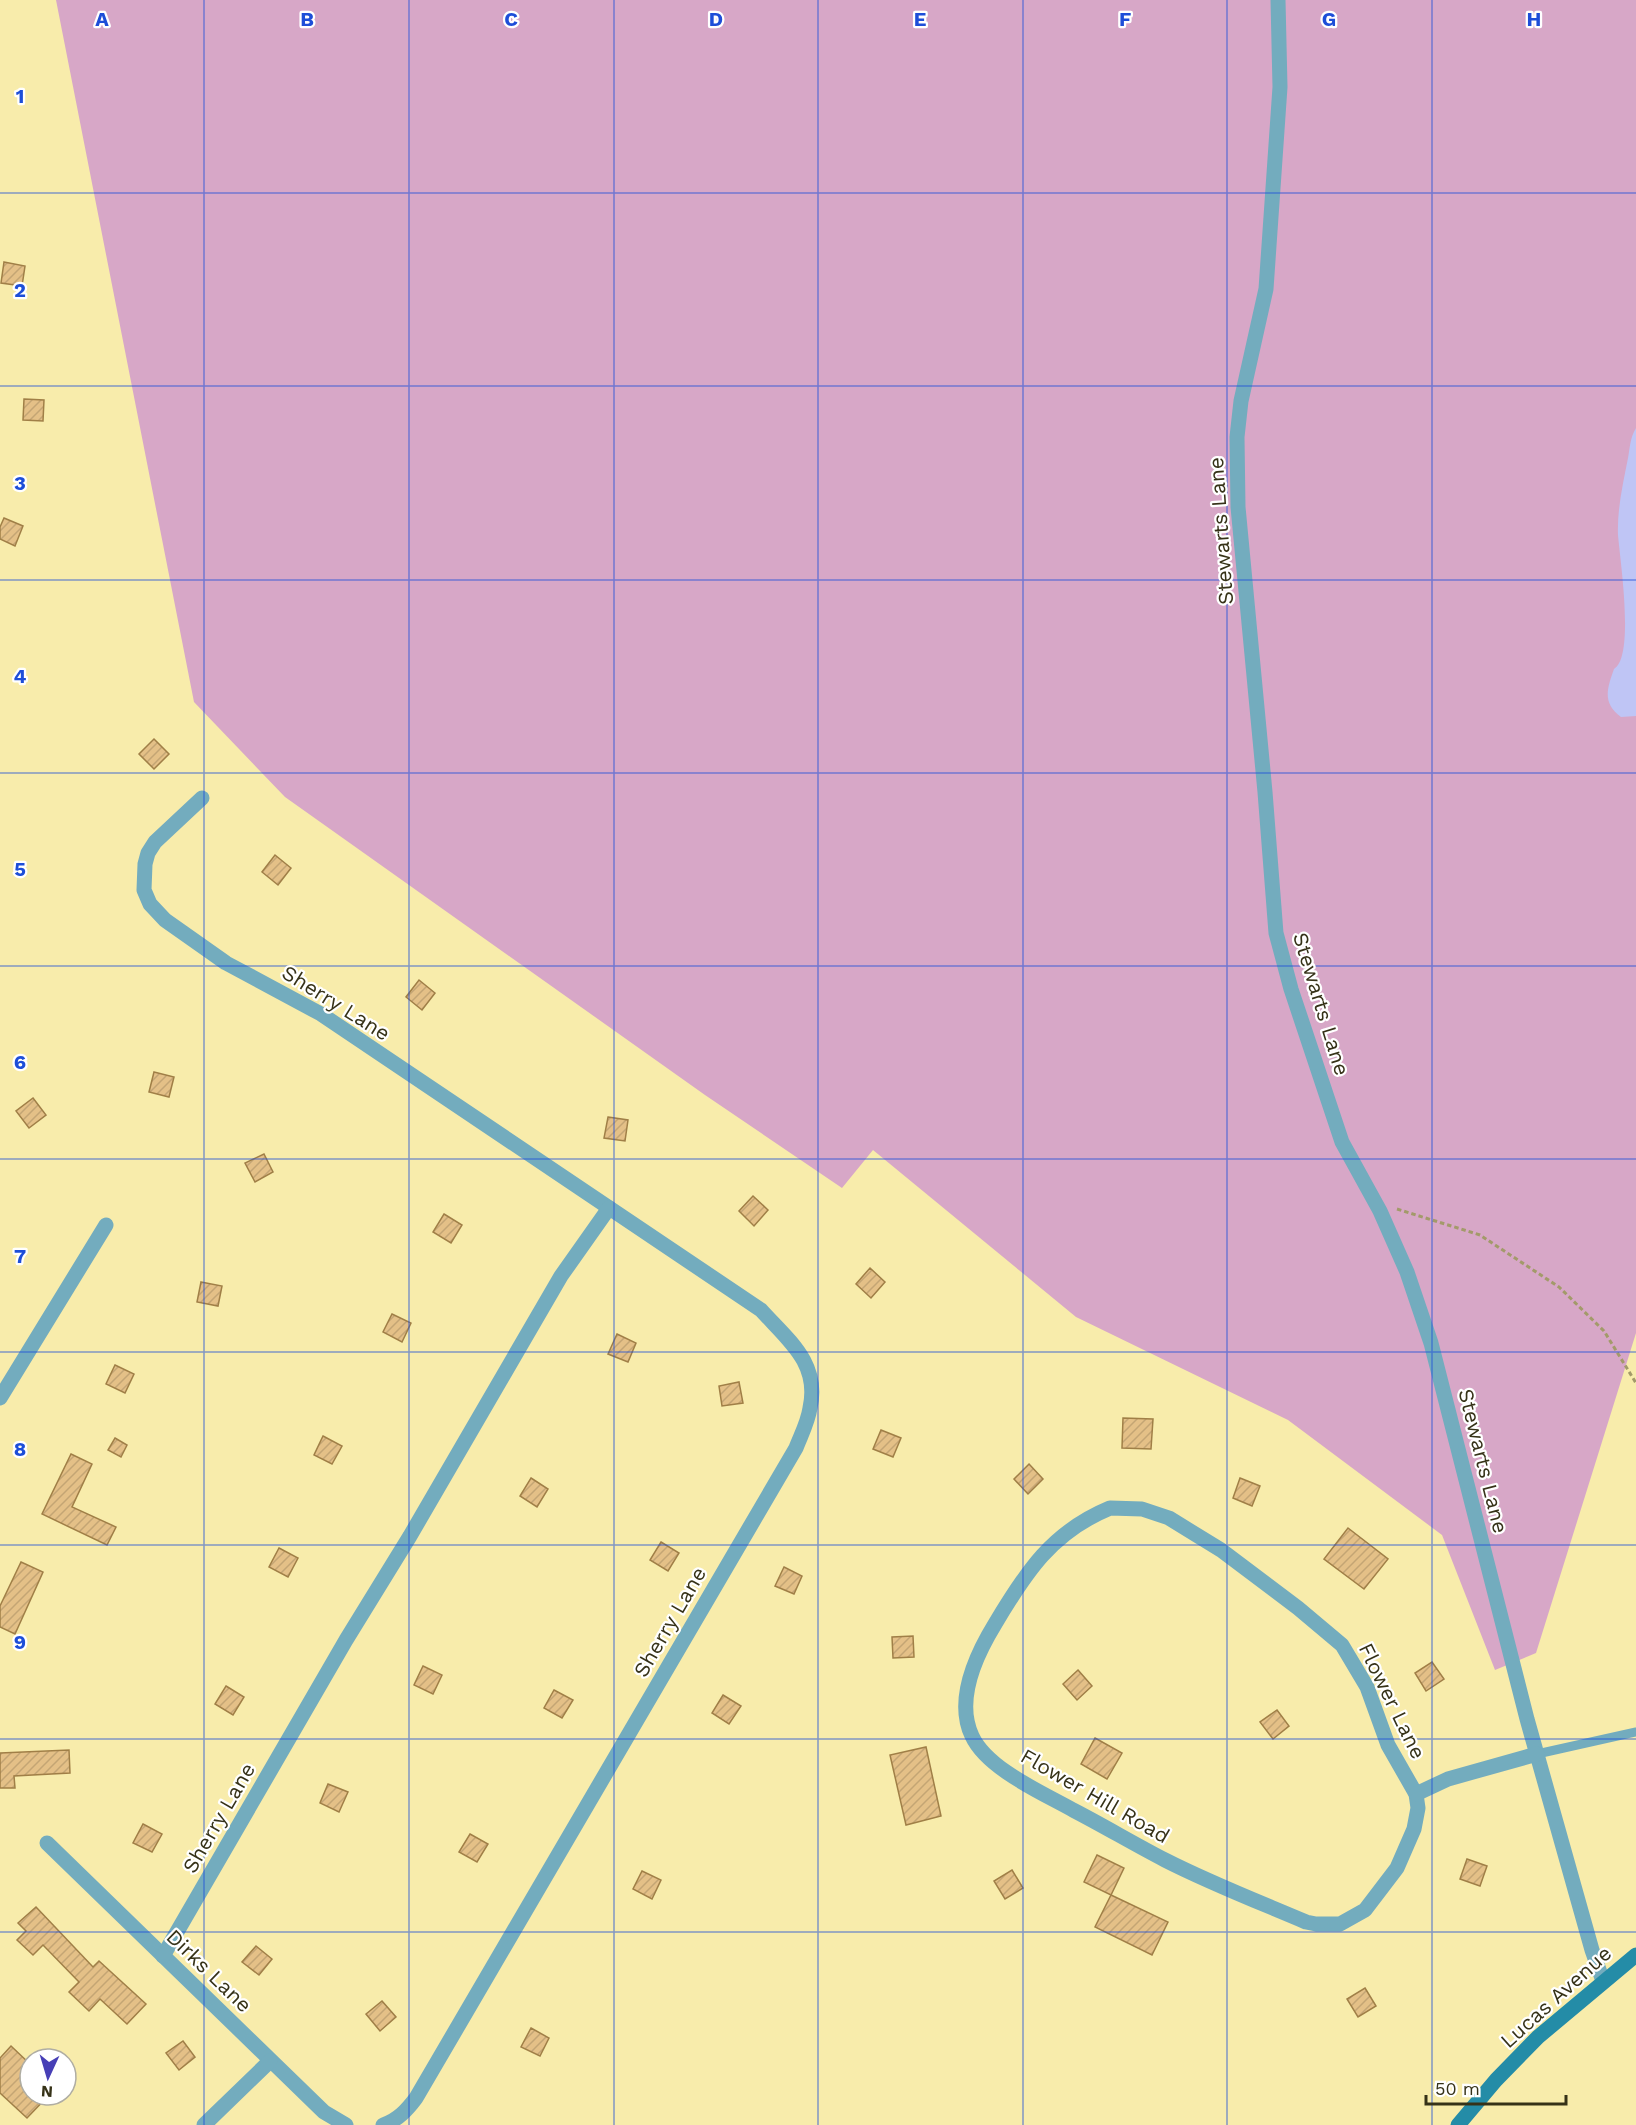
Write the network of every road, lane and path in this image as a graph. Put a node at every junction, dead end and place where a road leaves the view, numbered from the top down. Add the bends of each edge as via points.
1 (1278, 0) edge
2 (202, 798) dead end
3 (1375, 1203) junction
4 (609, 1208) junction
5 (106, 1226) dead end
6 (1636, 1383) edge
7 (0, 1398) edge
8 (1298, 1608) joint
9 (1636, 1732) edge
10 (1537, 1754) junction
11 (1416, 1794) junction
12 (47, 1842) dead end
13 (1636, 1955) edge
14 (163, 1956) junction
15 (1603, 1981) junction
16 (270, 2061) junction
17 (204, 2125) edge
18 (345, 2125) edge
19 (383, 2125) edge
20 (1458, 2125) edge

1 - 3 street, Stewarts Lane via 1280,87 1266,289 1241,401 1238,507 1276,933 1342,1142
2 - 4 street, Sherry Lane via 148,853 144,890 150,904 165,920 226,963 321,1014
3 - 6 path via 1480,1234 1559,1287 1604,1331
3 - 10 street, Stewarts Lane via 1407,1272 1431,1343
4 - 14 street, Sherry Lane via 561,1276
4 - 19 street, Sherry Lane via 761,1310 799,1351 810,1372 810,1410 796,1448 416,2098 407,2110
5 - 7 street
8 - 11 street, Flower Lane via 1342,1645 1367,1687 1388,1745
8 - 11 street, Flower Hill Road via 1221,1550 1169,1518 1143,1509 1110,1508 1063,1534 1040,1557 991,1630 972,1671 966,1704 968,1725 981,1750 1011,1775 1166,1861 1316,1924 1340,1924 1365,1910 1397,1868 1414,1829
9 - 10 lane
10 - 11 street, Flower Lane via 1448,1779
10 - 15 street, Stewarts Lane
12 - 14 street, Dirks Lane
13 - 15 street, Lucas Avenue
14 - 16 street, Dirks Lane
15 - 20 street, Lucas Avenue via 1538,2037
16 - 17 street
16 - 18 street, Dirks Lane via 324,2112

